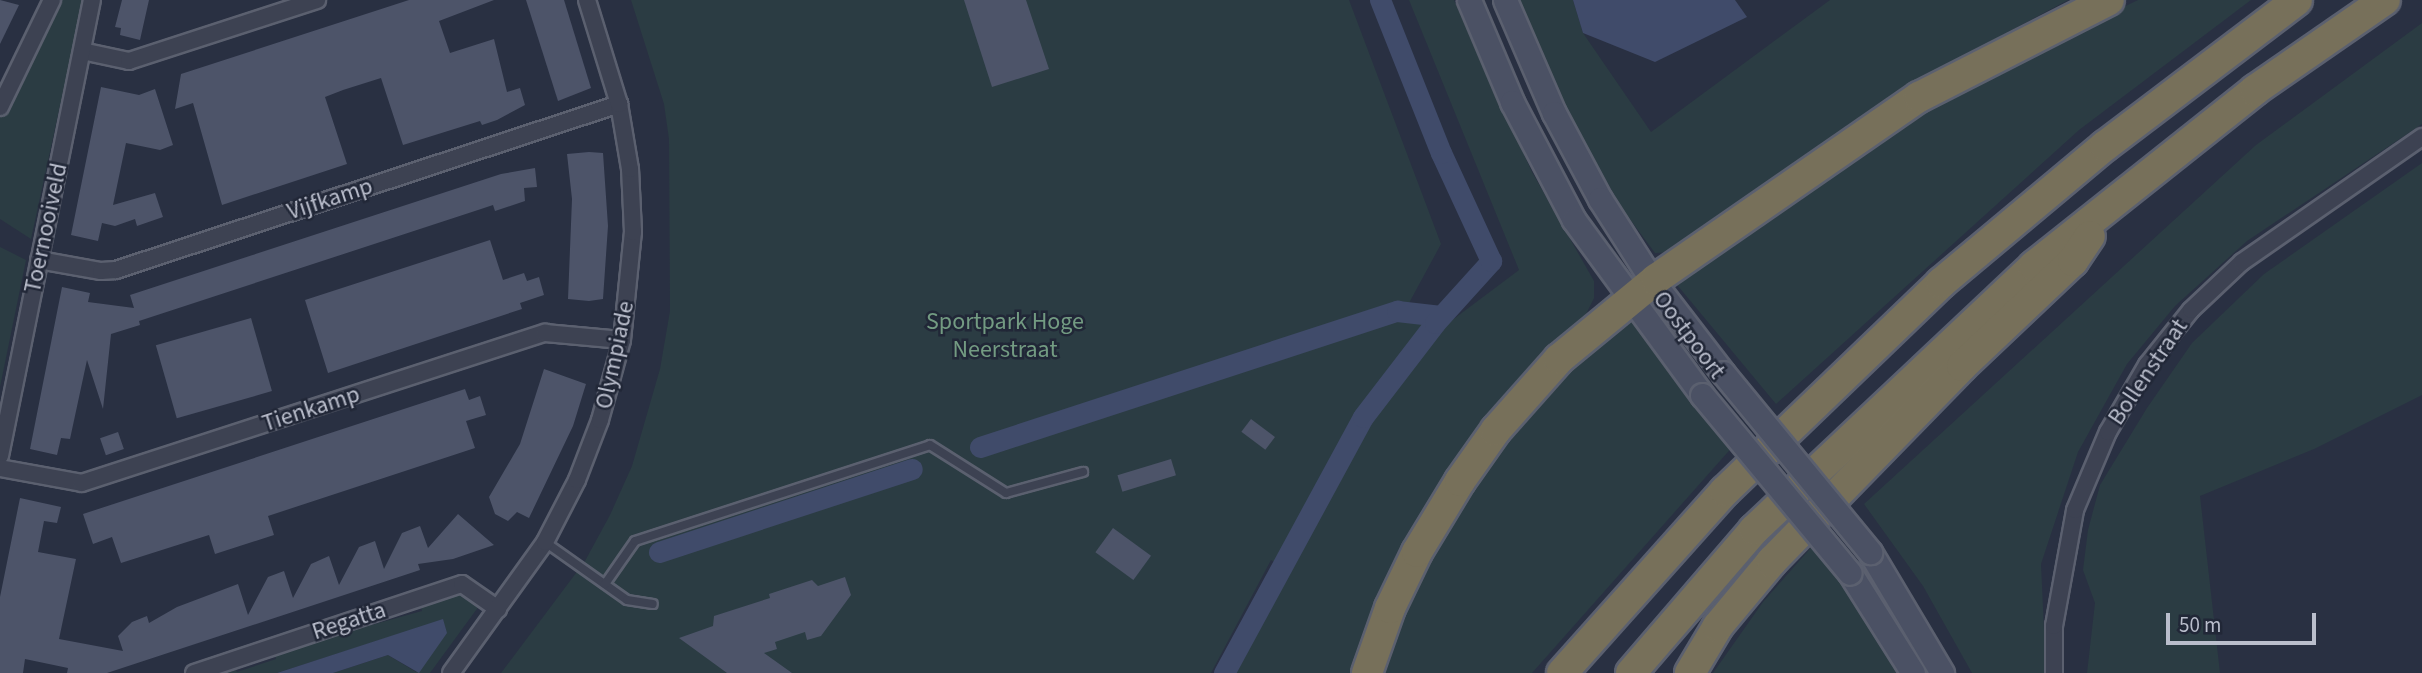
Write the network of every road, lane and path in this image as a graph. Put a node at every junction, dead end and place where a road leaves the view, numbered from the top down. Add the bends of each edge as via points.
1 (52, 0) edge
2 (92, 0) edge
3 (317, 0) edge
4 (587, 0) edge
5 (1468, 0) edge
6 (1505, 0) edge
7 (2109, 0) edge
8 (2297, 0) edge
9 (2385, 0) edge
10 (82, 51) junction
11 (619, 104) junction
12 (0, 107) edge
13 (2422, 137) edge
14 (2113, 202) junction
15 (39, 260) junction
16 (1641, 291) junction
17 (622, 340) junction
18 (0, 456) edge
19 (0, 468) edge
20 (1083, 472) dead end
21 (545, 542) junction
22 (605, 584) junction
23 (653, 604) dead end
24 (498, 609) junction
25 (194, 673) edge
26 (451, 673) edge
27 (1367, 673) edge
28 (1562, 673) edge
29 (1631, 673) edge
30 (1689, 673) edge
31 (1913, 673) edge
32 (1942, 673) edge
33 (2054, 673) edge

1 - 12 street
2 - 10 street, Toernooiveld
3 - 10 street via 129,61
4 - 11 street, Olympiade
5 - 16 main road, Oostpoort via 1545,169
6 - 16 main road, Oostpoort
7 - 16 highway via 1919,97
8 - 28 highway via 2105,146 1941,283 1724,491
9 - 14 highway via 2255,90
10 - 15 street, Toernooiveld
11 - 15 street, Vijfkamp via 116,270
11 - 17 street, Olympiade via 630,169 633,232
13 - 33 street, Bollenstraat via 2242,262 2191,310 2147,365 2108,432 2075,510 2059,583
14 - 29 highway via 2035,267 1754,530
14 - 30 highway via 2073,261 1962,366 1772,561 1718,626
15 - 18 street, Toernooiveld
16 - 27 highway via 1559,359 1496,430 1412,563
16 - 31 main road, Oostpoort, bridge via 1702,395 1850,573
16 - 32 main road, Oostpoort, bridge via 1723,373 1870,551
17 - 19 street, Tienkamp via 545,333 82,484
17 - 21 street, Olympiade via 600,420 577,480
20 - 22 lane via 1006,493 930,445 635,541
21 - 22 lane
21 - 24 street, Olympiade
22 - 23 lane via 633,603
24 - 25 street, Regatta via 462,583
24 - 26 street, Olympiade

